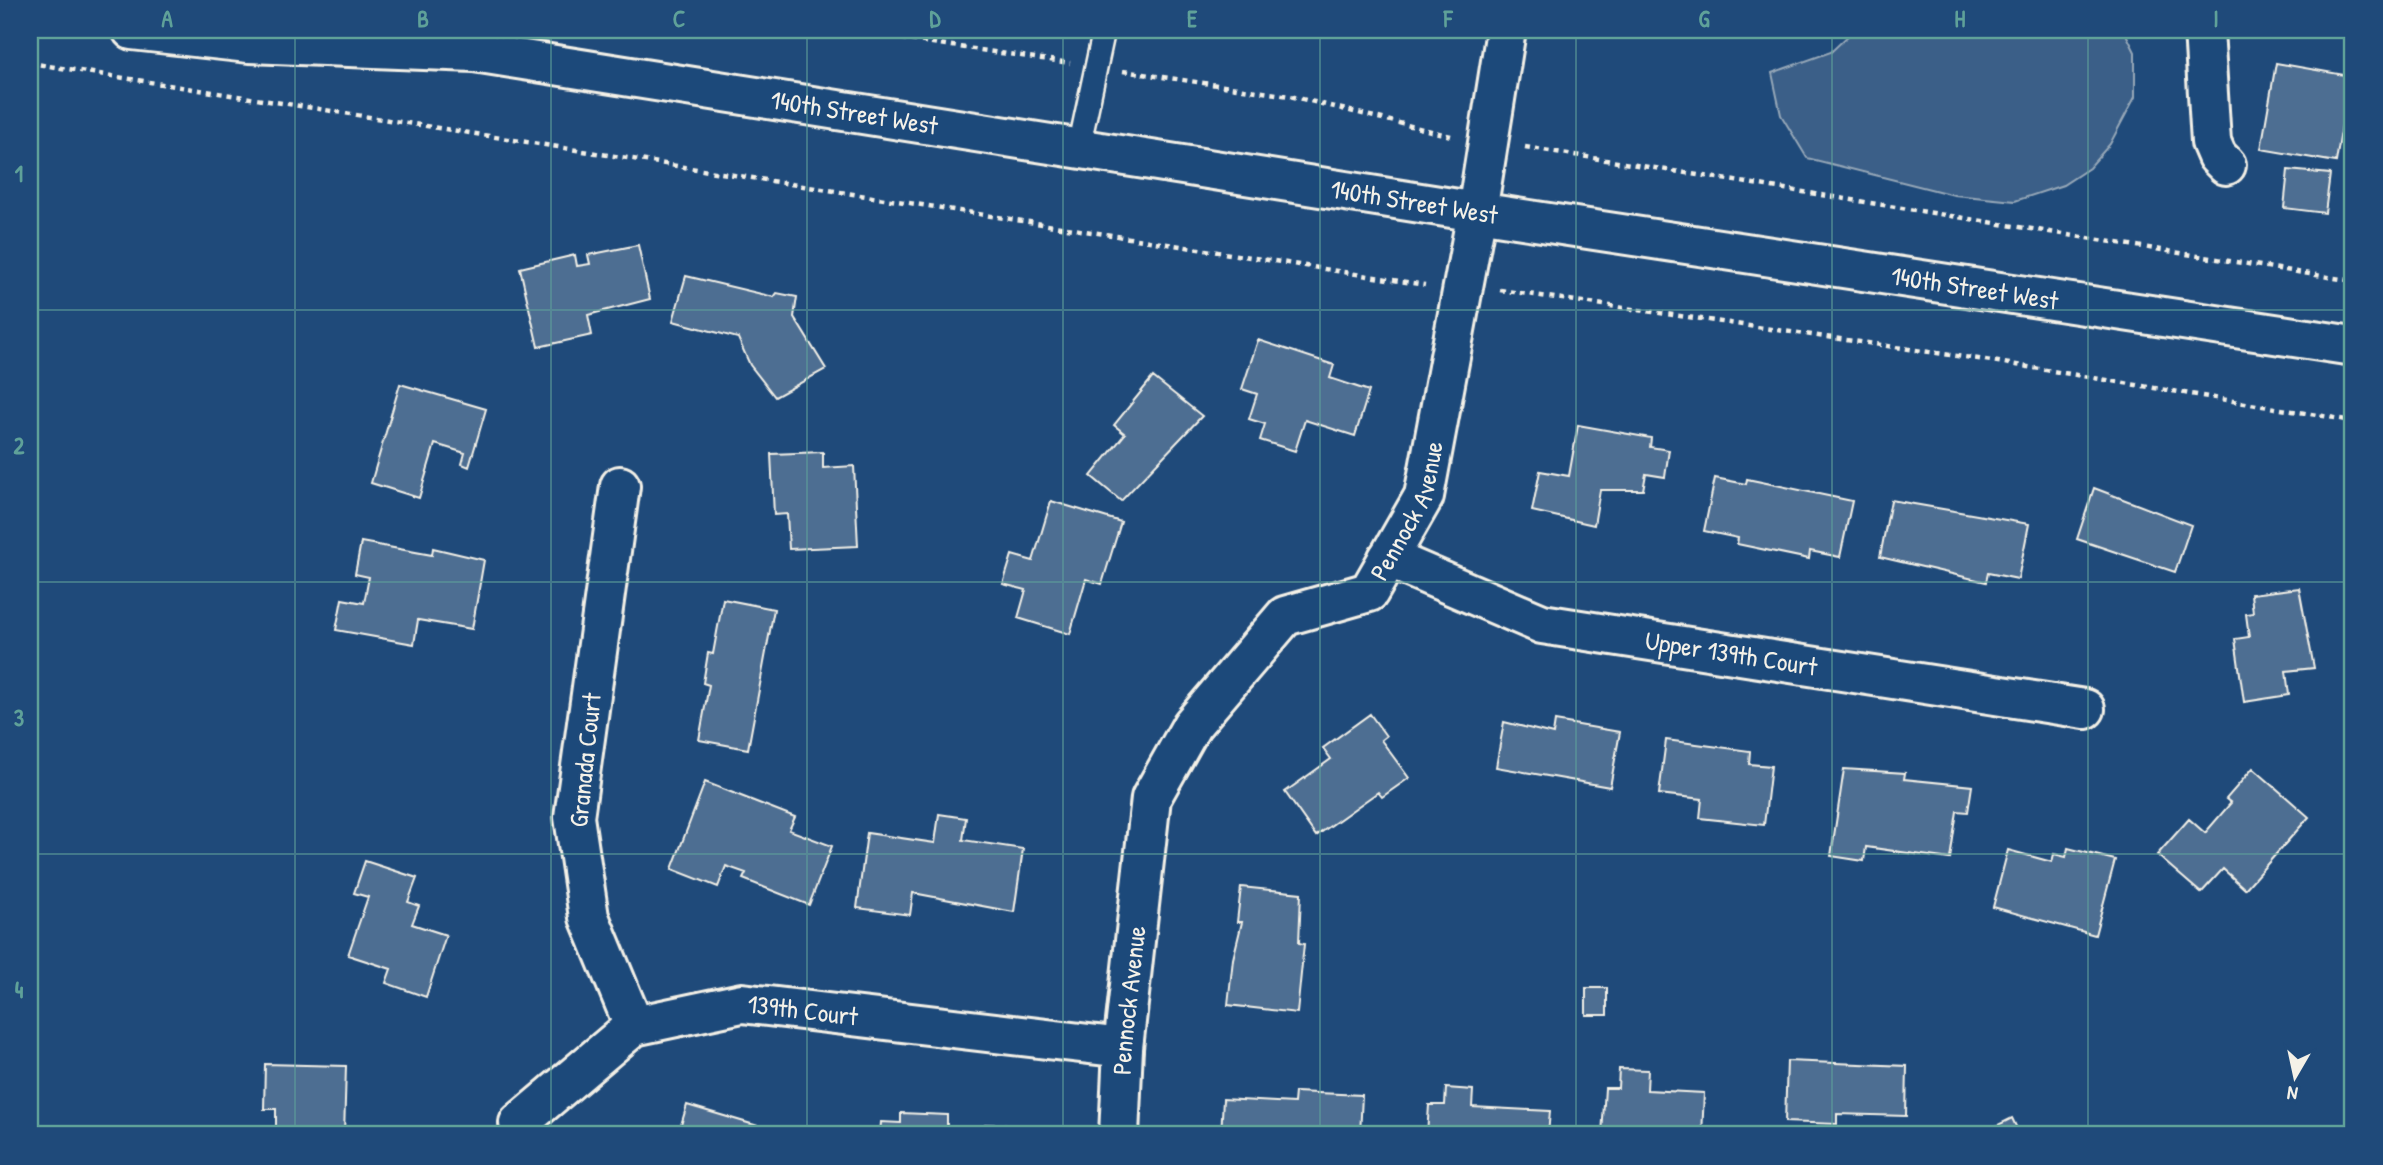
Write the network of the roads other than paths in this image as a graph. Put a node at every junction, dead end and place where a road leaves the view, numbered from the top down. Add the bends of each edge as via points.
1 (132, 30) edge
2 (401, 30) edge
3 (1104, 30) edge
4 (1506, 30) edge
5 (2204, 30) edge
6 (474, 52) junction
7 (1079, 147) junction
8 (2226, 166) dead end
9 (1477, 212) junction
10 (2353, 346) edge
11 (620, 486) dead end
12 (1388, 558) junction
13 (2085, 709) dead end
14 (634, 1026) junction
15 (1123, 1048) junction
16 (519, 1123) dead end
17 (1119, 1135) edge

1 - 6 street, 140th Street West via 249,43
2 - 6 street, 140th Street West
3 - 7 lane
4 - 9 street, Pennock Avenue
5 - 8 street via 2211,142
6 - 7 street, 140th Street West
7 - 9 street, 140th Street West
9 - 10 street, 140th Street West
9 - 12 street, Pennock Avenue via 1424,496
11 - 14 street, Granada Court via 574,817 589,917
12 - 13 street, Upper 139th Court via 1542,624
12 - 15 street, Pennock Avenue via 1369,592 1285,616 1192,725 1151,798
14 - 15 street, 139th Court via 742,1003
14 - 16 street, 139th Court
15 - 17 street, Pennock Avenue

